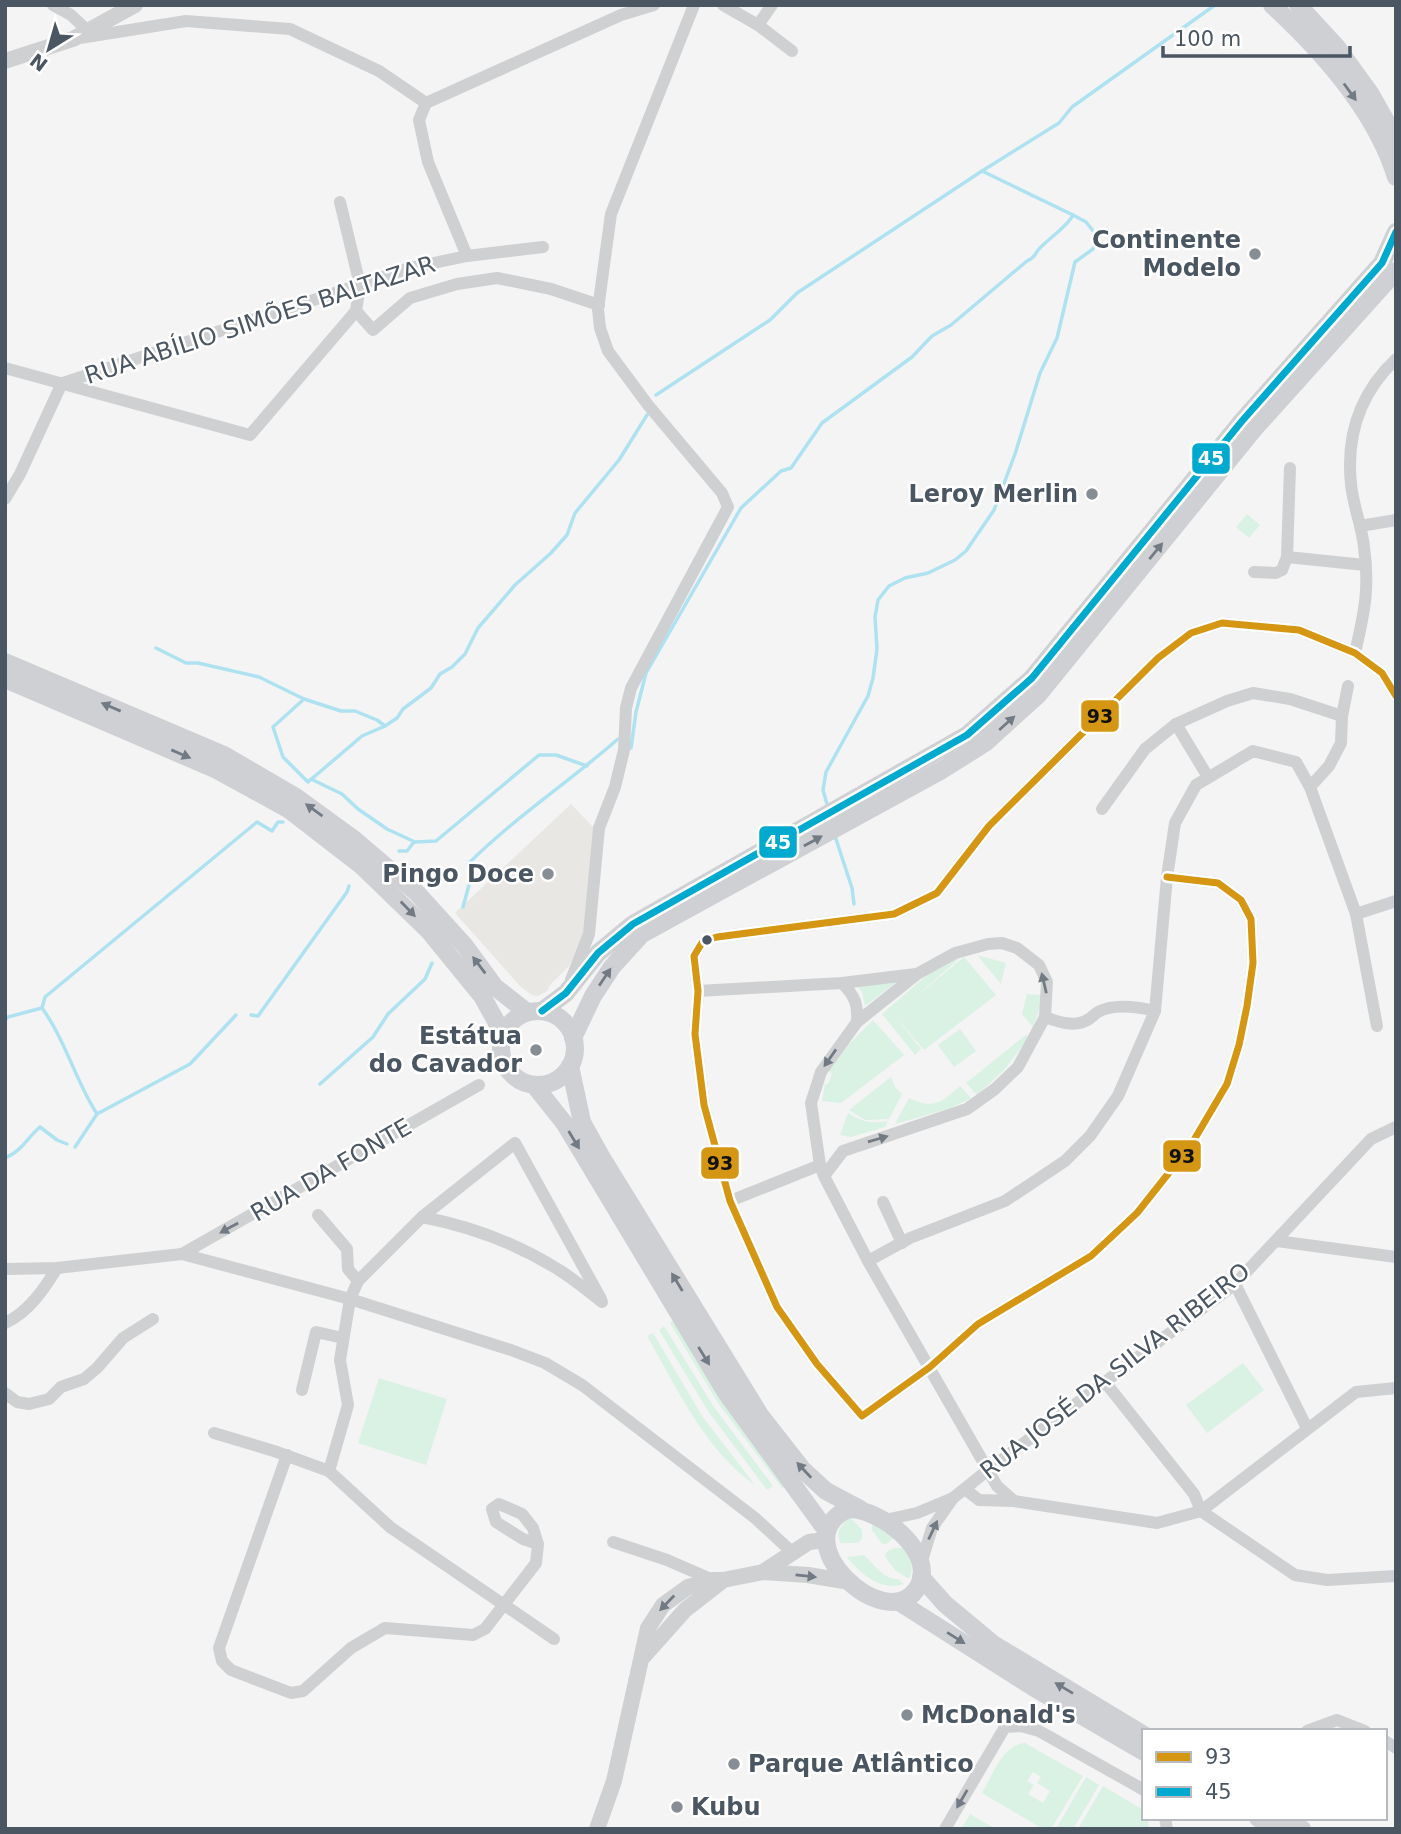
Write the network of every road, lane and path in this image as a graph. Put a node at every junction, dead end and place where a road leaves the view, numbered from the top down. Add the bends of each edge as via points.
1 (53, 5) edge
2 (135, 5) edge
3 (654, 5) edge
4 (694, 5) edge
5 (723, 5) edge
6 (772, 5) edge
7 (1272, 5) edge
8 (1298, 5) edge
9 (758, 25) junction
10 (88, 31) junction
11 (72, 39) junction
12 (792, 51) dead end
13 (5, 61) edge
14 (426, 103) junction
15 (1396, 139) edge
16 (1396, 177) edge
17 (340, 202) dead end
18 (1396, 232) edge
19 (542, 247) dead end
20 (467, 256) junction
21 (1396, 271) edge
22 (360, 285) junction
23 (599, 305) junction
24 (356, 311) junction
25 (1396, 359) edge
26 (5, 368) edge
27 (62, 383) junction
28 (1290, 468) dead end
29 (5, 499) edge
30 (1396, 520) edge
31 (1360, 526) junction
32 (1287, 557) junction
33 (1365, 565) junction
34 (1254, 572) dead end
35 (1355, 653) junction
36 (5, 662) edge
37 (5, 679) edge
38 (1348, 686) dead end
39 (1396, 696) edge
40 (1342, 716) junction
41 (1176, 724) junction
42 (1208, 778) junction
43 (1310, 787) junction
44 (1102, 808) dead end
45 (1167, 877) junction
46 (1396, 901) edge
47 (1356, 914) junction
48 (917, 974) junction
49 (842, 983) junction
50 (698, 991) junction
51 (566, 993) junction
52 (1154, 1011) junction
53 (534, 1012) junction
54 (1045, 1017) junction
55 (857, 1023) junction
56 (1377, 1026) dead end
57 (573, 1038) junction
58 (501, 1039) junction
59 (570, 1066) junction
60 (479, 1084) dead end
61 (534, 1085) junction
62 (1396, 1127) edge
63 (822, 1170) junction
64 (730, 1201) junction
65 (883, 1202) dead end
66 (318, 1215) dead end
67 (422, 1217) junction
68 (1277, 1241) junction
69 (902, 1242) junction
70 (182, 1254) junction
71 (1396, 1257) edge
72 (867, 1261) junction
73 (57, 1268) junction
74 (5, 1269) edge
75 (358, 1281) junction
76 (1235, 1284) junction
77 (349, 1299) junction
78 (153, 1319) dead end
79 (5, 1323) edge
80 (343, 1338) junction
81 (930, 1367) junction
82 (1105, 1382) junction
83 (1396, 1388) edge
84 (302, 1390) dead end
85 (5, 1393) edge
86 (1307, 1428) junction
87 (214, 1433) dead end
88 (287, 1455) junction
89 (988, 1469) junction
90 (329, 1471) junction
91 (965, 1489) junction
92 (953, 1498) junction
93 (1014, 1501) junction
94 (860, 1509) junction
95 (1201, 1511) junction
96 (885, 1520) junction
97 (826, 1535) junction
98 (613, 1542) dead end
99 (538, 1544) dead end
100 (793, 1553) junction
101 (921, 1571) junction
102 (762, 1572) junction
103 (1396, 1576) edge
104 (718, 1580) junction
105 (850, 1582) junction
106 (898, 1602) junction
107 (503, 1606) junction
108 (554, 1639) dead end
109 (1312, 1729) edge
110 (1360, 1729) edge
111 (1142, 1734) edge
112 (1142, 1751) edge
113 (1142, 1789) edge
114 (597, 1829) edge
115 (945, 1829) edge

1 - 10 street
2 - 10 street
3 - 14 street via 621,15
4 - 23 street via 611,214
5 - 9 street
6 - 9 street
7 -> 16 main road via 1303,33 1352,94 1384,146
8 - 15 main road via 1343,55
9 - 12 street
10 - 11 street
11 - 13 street
11 - 14 street via 186,21 290,29 379,71
14 - 20 street via 419,120 428,162
17 - 22 street
18 - 51 main road via 1382,263 1242,421 1032,678 967,735 633,924 598,953
19 - 20 street, RUA ABÍLIO SIMÕES BALTAZAR
20 - 22 street, RUA ABÍLIO SIMÕES BALTAZAR
57 -> 21 main road via 599,986 642,934 943,770 985,743 1038,695 1254,429
22 - 24 street
22 - 27 street, RUA ABÍLIO SIMÕES BALTAZAR
23 - 24 street via 497,278 410,298 373,330
23 - 51 street via 608,351 722,493 728,507 631,688 624,750 599,828 589,934
24 - 27 street via 250,435
25 - 31 street via 1359,408 1349,447
26 - 27 street
27 - 29 street
28 - 32 street
30 - 31 street
31 - 33 street
32 - 33 street
32 - 34 street via 1276,573
33 - 35 street via 1367,597
35 - 39 street via 1382,673
35 - 50 street via 1299,630 1222,623 1191,633 1158,658 989,826 937,893 894,915 703,941 694,956
53 -> 36 main road via 495,987 416,893 296,797 224,755
37 -> 58 main road via 217,770 288,809 374,876 429,931 482,996
38 - 40 street
40 - 41 street via 1253,693
40 - 43 street via 1341,743
41 - 42 street
41 - 44 street via 1145,749
42 - 43 street via 1253,751 1296,762
42 - 45 street via 1196,785 1175,823
43 - 47 street
45 - 52 street
45 - 81 street via 1218,883 1241,900 1251,919 1253,963 1247,1006 1227,1084 1191,1145 1137,1213 1091,1256 978,1324
46 - 47 street
47 - 56 street
48 - 49 street
54 -> 48 street via 1047,982 1039,965 1017,947 988,944 955,953
48 - 55 street
49 - 50 street
49 - 55 street via 858,1006
50 - 64 street via 695,1034 704,1105
51 - 53 main road
52 - 54 street via 1134,1006 1108,1009 1081,1023
52 - 69 street via 1118,1096 1090,1136 1065,1161 1004,1201
53 - 57 main road via 561,1020
53 - 58 main road via 516,1018
63 -> 54 street via 843,1151 967,1109 1018,1067
55 -> 63 street via 821,1072 811,1103
57 - 59 main road
58 - 61 main road via 503,1063 510,1073
59 - 61 main road via 555,1081
94 -> 59 main road via 827,1491 803,1470 760,1415 582,1122
60 -> 70 street, RUA DA FONTE
61 -> 97 main road via 565,1124 737,1409 811,1506
62 - 68 street, RUA JOSÉ DA SILVA RIBEIRO via 1371,1139
63 - 64 street
63 - 72 street
64 - 81 street via 777,1307 817,1364 862,1416
65 - 69 street
66 - 75 street via 347,1249 348,1269
67 - 67 street via 506,1243 558,1269 603,1302 515,1143
67 - 75 street
68 - 71 street
68 - 76 street, RUA JOSÉ DA SILVA RIBEIRO
69 - 72 street
70 - 73 street
70 - 77 street
72 - 81 street
73 - 74 street
73 - 79 street via 22,1313
75 - 77 street
76 - 82 street, RUA JOSÉ DA SILVA RIBEIRO
76 - 86 street
77 - 80 street
77 - 100 street via 545,1363 582,1385 755,1518
78 - 85 street via 123,1338 84,1379 61,1387 48,1399 29,1404
80 - 84 street via 316,1332
80 - 90 street via 340,1360 348,1405
81 - 89 street
82 - 89 street, RUA JOSÉ DA SILVA RIBEIRO
82 - 95 street via 1194,1494
83 - 86 street via 1356,1392
86 - 95 street
87 - 88 street
88 - 90 street
88 - 107 street via 219,1648 222,1661 231,1670 291,1693 303,1691 351,1648 385,1629 473,1635 485,1629
89 - 91 street, RUA JOSÉ DA SILVA RIBEIRO
89 - 93 street
90 - 107 street via 390,1527
91 - 92 street, RUA JOSÉ DA SILVA RIBEIRO
91 - 93 street via 979,1500
92 - 96 street, RUA JOSÉ DA SILVA RIBEIRO
101 -> 92 street, RUA JOSÉ DA SILVA RIBEIRO via 932,1528
93 - 95 street via 1157,1523
94 - 96 main road
94 - 97 main road via 837,1514
95 - 103 street via 1295,1574 1327,1580
96 - 101 main road via 908,1541
97 - 100 street
97 - 105 main road via 831,1558
98 - 104 street
99 - 107 street via 536,1563
100 - 102 street
101 - 106 main road via 917,1588
111 -> 101 main road via 993,1644 945,1604
102 - 104 street
102 -> 105 street
104 - 114 street via 642,1658 614,1781
105 - 106 main road via 875,1599
106 -> 112 main road
107 - 108 street
109 - 110 street via 1337,1720
113 -> 115 street via 1039,1731 1005,1727

